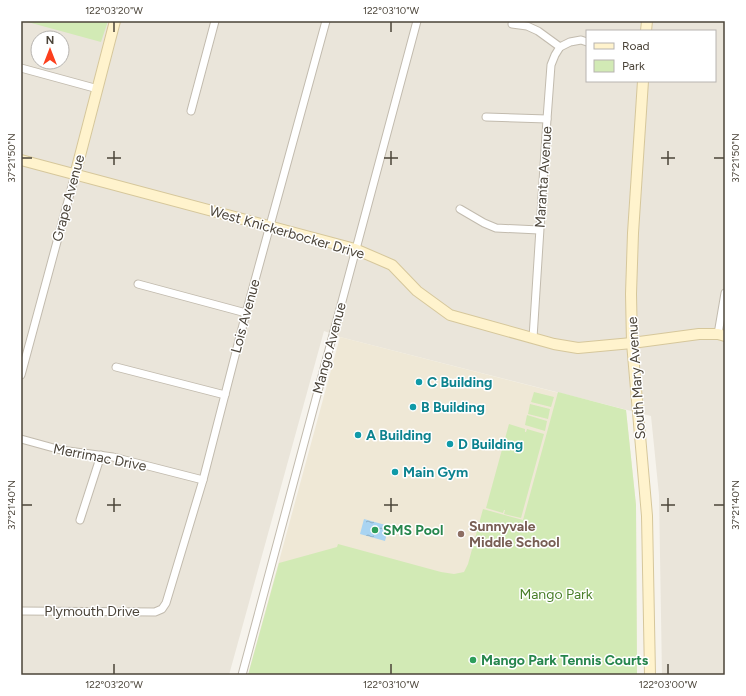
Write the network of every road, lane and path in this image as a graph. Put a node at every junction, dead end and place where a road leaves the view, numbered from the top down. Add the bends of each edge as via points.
1 (115, 21) edge
2 (215, 21) edge
3 (326, 21) edge
4 (416, 21) edge
5 (512, 24) dead end
6 (586, 42) edge
7 (560, 47) junction
8 (21, 68) edge
9 (643, 82) edge
10 (98, 89) junction
11 (191, 111) dead end
12 (486, 117) dead end
13 (547, 119) junction
14 (21, 160) edge
15 (75, 175) junction
16 (460, 209) dead end
17 (270, 226) junction
18 (539, 230) junction
19 (355, 249) junction
20 (138, 284) dead end
21 (725, 292) edge
22 (246, 313) junction
23 (721, 335) edge
24 (533, 338) junction
25 (632, 343) junction
26 (116, 367) dead end
27 (21, 375) edge
28 (225, 395) junction
29 (21, 439) edge
30 (100, 455) junction
31 (203, 480) junction
32 (80, 520) dead end
33 (162, 609) joint
34 (21, 611) edge
35 (242, 675) edge
36 (650, 675) edge

1 - 10 street, Grape Avenue
2 - 11 street
3 - 17 street, Lois Avenue
4 - 19 street, Mango Avenue
5 - 7 street via 538,31
6 - 7 street via 570,42
7 - 13 street, Maranta Avenue via 551,65
8 - 10 street
9 - 25 street, South Mary Avenue via 633,233
10 - 15 street, Grape Avenue
12 - 13 street
13 - 18 street, Maranta Avenue
14 - 15 street, West Knickerbocker Drive
15 - 17 street, West Knickerbocker Drive
15 - 27 street, Grape Avenue
16 - 18 street via 496,228
17 - 19 street, West Knickerbocker Drive
17 - 22 street, Lois Avenue
18 - 24 street, Maranta Avenue
19 - 24 street, West Knickerbocker Drive via 392,265 417,291 450,314
19 - 35 street, Mango Avenue
20 - 22 street
21 - 23 street
22 - 28 street, Lois Avenue
23 - 25 street, West Knickerbocker Drive via 699,334
24 - 25 street, West Knickerbocker Drive via 578,348
25 - 36 street, South Mary Avenue via 646,516
26 - 28 street
28 - 31 street, Lois Avenue
29 - 30 street, Merrimac Drive via 61,450
30 - 31 street, Merrimac Drive
30 - 32 street
31 - 33 street, Lois Avenue
33 - 34 street, Plymouth Drive via 155,612

